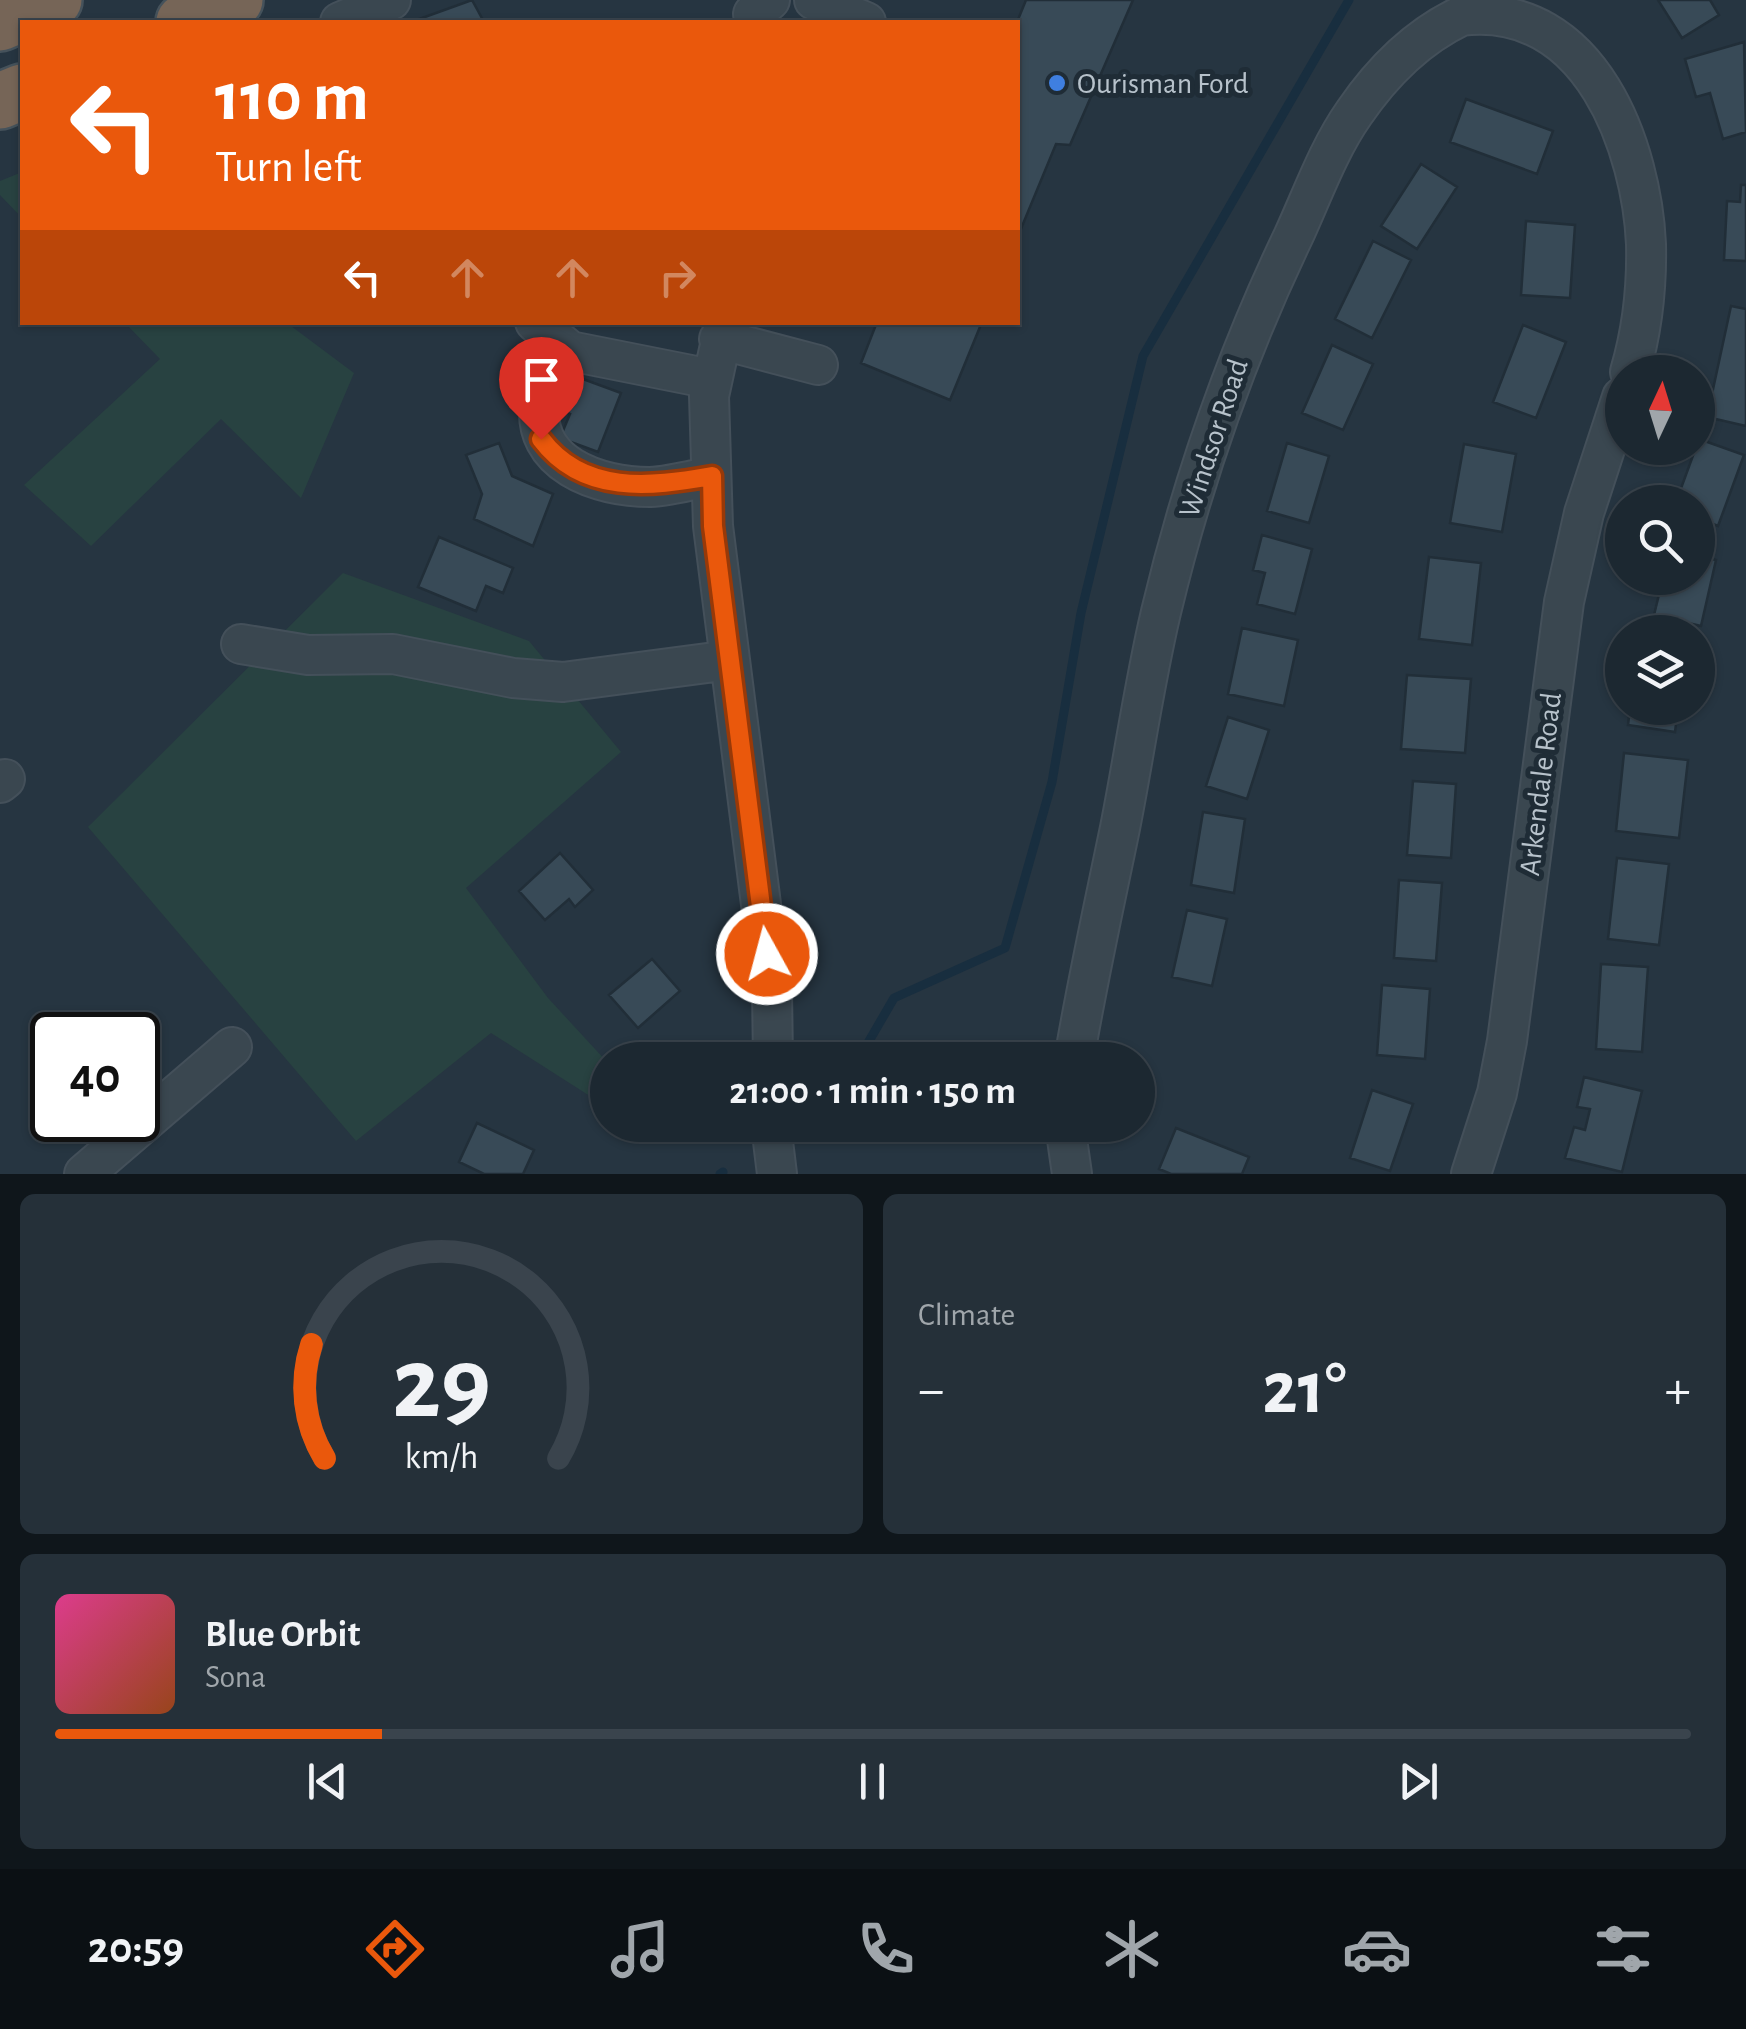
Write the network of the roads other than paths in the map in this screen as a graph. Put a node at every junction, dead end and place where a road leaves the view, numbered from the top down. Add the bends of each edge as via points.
1 (385, 1) edge
2 (344, 20) edge
3 (539, 325) edge
4 (722, 331) edge
5 (570, 351) junction
6 (1633, 355) edge
7 (818, 366) dead end
8 (711, 379) junction
9 (1605, 448) edge
10 (712, 476) junction
11 (241, 644) dead end
12 (730, 660) junction
13 (773, 1042) edge
14 (1078, 1042) edge
15 (232, 1047) dead end
16 (774, 1142) edge
17 (1067, 1142) edge
18 (84, 1174) edge
19 (777, 1174) edge
20 (1072, 1174) edge
21 (1472, 1174) edge

1 - 2 street
3 - 5 street
4 - 7 street
4 - 8 street
5 - 8 street
5 - 10 street via 556,358 538,416 541,439 555,457 615,484 654,487
6 - 14 street, Windsor Road via 1645,296 1642,206 1601,68 1583,42 1534,8 1496,4 1436,28 1375,85 1337,142 1245,342 1206,450 1161,614
8 - 10 street
9 - 21 street, Arkendale Road via 1564,602 1507,1041
10 - 12 street
11 - 12 street via 308,654 394,654 563,682
12 - 13 street
15 - 18 street
16 - 19 street
17 - 20 street

